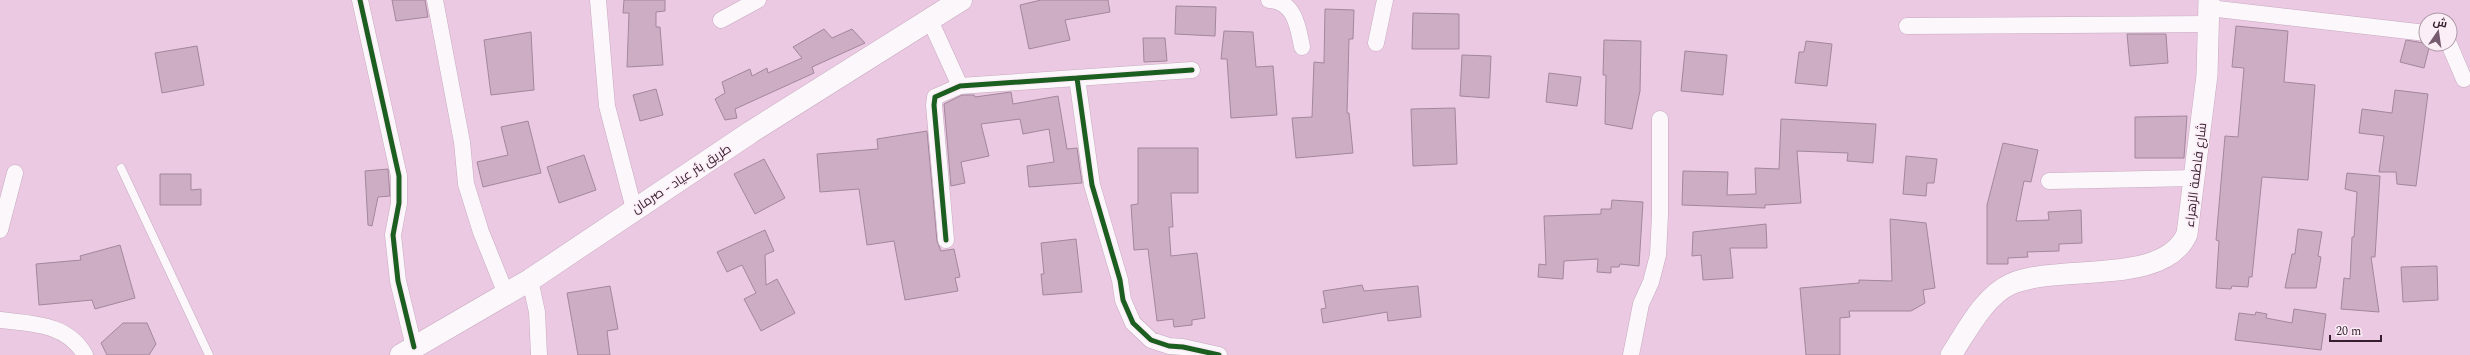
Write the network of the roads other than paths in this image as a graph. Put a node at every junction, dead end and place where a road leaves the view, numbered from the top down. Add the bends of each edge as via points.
1 (360, 0) edge
2 (435, 0) edge
3 (598, 0) edge
4 (758, 0) edge
5 (1269, 0) edge
6 (1385, 0) edge
7 (954, 2) edge
8 (2208, 11) edge
9 (930, 18) junction
10 (721, 20) dead end
11 (1907, 26) dead end
12 (2418, 32) edge
13 (1376, 43) dead end
14 (1302, 47) dead end
15 (2452, 52) edge
16 (1192, 70) dead end
17 (1077, 78) junction
18 (2464, 80) dead end
19 (960, 86) junction
20 (1660, 119) dead end
21 (121, 168) dead end
22 (15, 173) dead end
23 (2195, 178) junction
24 (2049, 181) dead end
25 (634, 209) junction
26 (0, 230) edge
27 (946, 240) dead end
28 (530, 280) junction
29 (506, 294) junction
30 (0, 320) edge
31 (408, 351) edge
32 (85, 355) edge
33 (209, 355) edge
34 (539, 355) edge
35 (1219, 355) edge
36 (1631, 355) edge
37 (1951, 355) edge

1 - 31 street via 399,176 399,203 393,235
2 - 29 street via 462,142 466,184 481,232
3 - 25 street via 607,106
4 - 10 street
5 - 14 street via 1276,0 1296,17
6 - 13 street
7 - 9 highway, طريق بئر عياد - صرمان
8 - 11 street
8 - 12 street
8 - 23 street, شارع فاطمة الزهراء via 2207,75
9 - 19 street
9 - 25 highway, طريق بئر عياد - صرمان
15 - 18 street
16 - 17 street
17 - 19 street
17 - 35 street via 1092,185 1120,280 1123,300 1134,323 1151,340
19 - 27 street via 935,97 934,105
20 - 36 street via 1658,255 1651,282 1641,304
21 - 33 lane
22 - 26 street
23 - 24 street
23 - 37 street, شارع فاطمة الزهراء via 2188,234 2182,246 2171,256 2134,268 2046,275 2011,284 1998,292 1984,308
25 - 28 highway, طريق بئر عياد - صرمان
28 - 29 highway, طريق بئر عياد - صرمان
28 - 34 street via 537,312
29 - 31 highway, طريق بئر عياد - صرمان
30 - 32 street via 54,327 69,336

